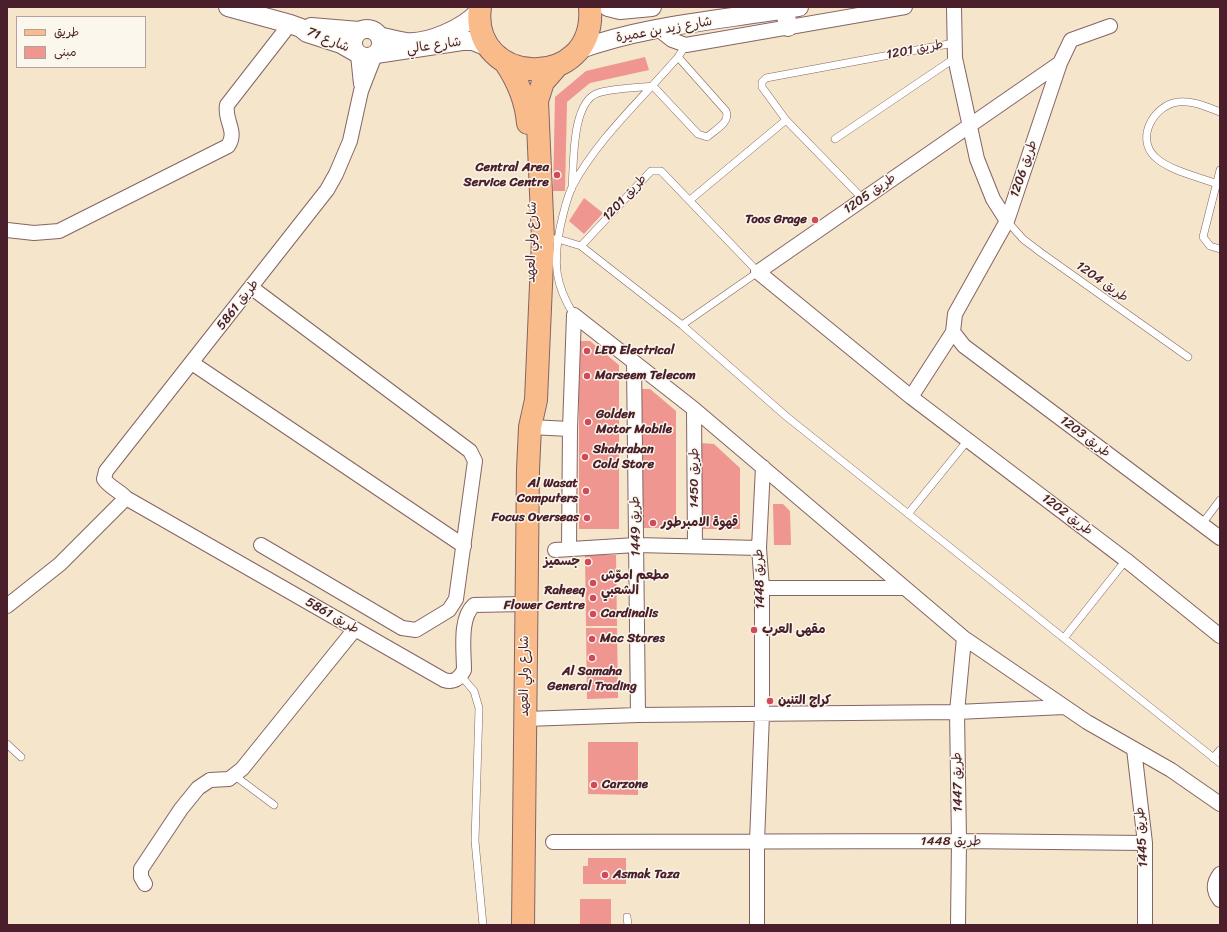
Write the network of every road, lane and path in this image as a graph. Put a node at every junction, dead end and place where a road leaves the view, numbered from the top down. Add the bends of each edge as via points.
1 (228, 7) edge
2 (590, 7) edge
3 (608, 7) edge
4 (652, 7) edge
5 (905, 7) edge
6 (954, 7) edge
7 (792, 8) edge
8 (480, 9) edge
9 (296, 26) junction
10 (1110, 26) dead end
11 (788, 27) junction
12 (658, 29) junction
13 (359, 31) junction
14 (379, 36) junction
15 (954, 43) junction
16 (415, 45) junction
17 (686, 45) junction
18 (578, 50) junction
19 (366, 54) junction
20 (498, 55) junction
21 (678, 57) junction
22 (955, 58) junction
23 (1060, 63) junction
24 (557, 66) junction
25 (653, 86) junction
26 (1220, 112) edge
27 (786, 120) junction
28 (968, 125) junction
29 (835, 139) dead end
30 (1220, 170) edge
31 (1217, 184) junction
32 (572, 188) junction
33 (863, 199) junction
34 (1217, 199) edge
35 (690, 200) junction
36 (1007, 221) junction
37 (7, 230) edge
38 (550, 239) junction
39 (581, 246) junction
40 (1220, 249) edge
41 (758, 272) junction
42 (252, 288) junction
43 (574, 315) junction
44 (682, 325) junction
45 (953, 332) junction
46 (1188, 357) dead end
47 (634, 362) junction
48 (192, 363) junction
49 (911, 397) junction
50 (694, 409) junction
51 (530, 427) junction
52 (570, 429) junction
53 (968, 440) junction
54 (763, 467) junction
55 (126, 498) junction
56 (1220, 500) edge
57 (908, 514) junction
58 (1202, 524) junction
59 (1220, 538) edge
60 (261, 545) dead end
61 (636, 545) junction
62 (464, 546) junction
63 (695, 546) junction
64 (569, 548) junction
65 (759, 548) junction
66 (555, 550) dead end
67 (1126, 560) junction
68 (762, 588) junction
69 (903, 588) junction
70 (525, 604) junction
71 (7, 606) edge
72 (355, 629) junction
73 (1219, 634) edge
74 (964, 638) junction
75 (1064, 638) junction
76 (459, 678) junction
77 (1064, 707) junction
78 (957, 712) junction
79 (762, 714) junction
80 (638, 715) junction
81 (526, 719) junction
82 (7, 744) edge
83 (1134, 749) junction
84 (1220, 750) edge
85 (21, 757) dead end
86 (1213, 758) junction
87 (1220, 763) edge
88 (234, 776) junction
89 (1220, 804) edge
90 (274, 805) dead end
91 (960, 841) junction
92 (553, 842) dead end
93 (757, 842) junction
94 (1144, 843) junction
95 (1220, 874) edge
96 (145, 884) dead end
97 (1220, 900) edge
98 (627, 917) dead end
99 (483, 925) edge
100 (523, 925) edge
101 (628, 925) edge
102 (757, 925) edge
103 (958, 925) edge
104 (1145, 925) edge

1 - 9 street, شارع 71
2 - 18 main road via 590,23 586,38
3 - 4 street, شارع زيد بن عميرة via 620,10
5 - 11 street
6 - 15 street
7 - 11 street
7 - 12 street, شارع زيد بن عميرة
8 - 16 street, شارع عالي via 460,28
8 - 20 main road, شارع ولي العهد via 482,31
9 - 13 street, شارع 71
9 - 19 street, شارع 71 via 307,33
9 - 37 street via 227,105 226,118 233,132 228,146 59,231 34,233
10 - 23 street, طريق 1206 via 1071,40
11 - 17 street
12 - 17 street via 672,40
12 - 18 street, شارع زيد بن عميرة
13 - 14 street via 370,30
13 - 19 street via 353,38 353,48
14 - 16 street, شارع عالي
14 - 19 street via 381,46
15 - 22 street, طريق 1201
15 - 27 lane, طريق 1201 via 766,78 762,82 762,87
16 - 19 street, شارع عالي
16 - 20 street, شارع عالي via 473,41
17 - 21 lane
18 - 24 main road
19 - 42 street, طريق 5861 via 350,141 333,179 317,205
20 - 24 main road via 519,68 535,70
20 - 51 main road, شارع ولي العهد via 519,85 527,110 533,188 527,396
21 - 25 lane
21 - 25 lane via 726,111 727,120 704,137 698,134
22 - 28 street, طريق 1201
22 - 29 lane
23 - 28 street, طريق 1205
23 - 36 street, طريق 1206
24 - 38 main road, شارع ولي العهد via 543,82 537,101
25 - 32 lane via 607,138
25 - 32 lane via 597,93 587,101 577,121
26 - 31 lane via 1194,103 1178,102 1166,106 1153,118 1148,128 1147,140 1149,150 1163,164
27 - 33 lane, طريق 1201
27 - 35 lane
28 - 33 street, طريق 1205
28 - 36 street, طريق 1201 via 985,183
30 - 31 lane
31 - 34 lane
32 - 38 lane via 564,212
33 - 41 street, طريق 1205
34 - 40 lane via 1203,237 1210,246
35 - 39 lane, طريق 1201 via 661,171 651,170
35 - 41 lane, طريق 1201
36 - 45 street, طريق 1206 via 955,314
36 - 46 lane, طريق 1204 via 1023,239 1040,252
38 - 39 lane
38 - 43 lane via 559,285
38 - 51 main road, شارع ولي العهد via 536,400
39 - 44 lane
41 - 44 lane, طريق 1205
41 - 49 street, طريق 1202
42 - 48 street, طريق 5861
42 - 62 street via 470,451 475,461
43 - 47 street
43 - 52 street
44 - 57 lane via 786,417
45 - 49 street
45 - 58 street, طريق 1203 via 964,346
47 - 50 street
47 - 61 street, طريق 1449
48 - 55 street, طريق 5861 via 104,475 106,482
48 - 62 street
49 - 53 street, طريق 1202
50 - 54 street
50 - 63 street, طريق 1450
51 - 52 street
51 - 70 main road, شارع ولي العهد
52 - 64 street
53 - 57 lane
53 - 67 street, طريق 1202
54 - 65 street, طريق 1448
54 - 69 street
55 - 71 street via 60,564
55 - 72 street, طريق 5861
56 - 58 lane
57 - 75 lane
58 - 59 street, طريق 1203
60 - 62 street via 402,628 416,630 449,610 456,599
61 - 63 street
61 - 64 street
61 - 80 street, طريق 1449
63 - 65 street
64 - 66 street
65 - 68 street, طريق 1448
67 - 73 street, طريق 1202
67 - 75 lane
68 - 69 street
68 - 79 street, طريق 1448
69 - 74 street
70 - 76 street via 474,606 470,609 464,620 464,670
70 - 81 main road, شارع ولي العهد
72 - 76 street, طريق 5861 via 444,680 450,682
72 - 88 street
74 - 77 street
74 - 78 street, طريق 1447
75 - 86 lane
76 - 99 lane via 474,691 479,708 475,841
77 - 78 street
77 - 83 street
78 - 79 street
78 - 91 street, طريق 1447
79 - 80 street
79 - 93 street, طريق 1448
80 - 81 street
81 - 100 main road, شارع ولي العهد
82 - 85 lane
83 - 89 street via 1171,770
83 - 94 street, طريق 1445
84 - 86 lane
86 - 87 lane
88 - 90 lane
88 - 96 street via 225,780 210,780 198,788 141,869 141,877
91 - 93 street, طريق 1448
91 - 94 street, طريق 1448
91 - 103 street, طريق 1447
92 - 93 street, طريق 1448
93 - 102 street, طريق 1448
94 - 104 street, طريق 1445
95 - 97 street via 1214,886
98 - 101 lane

